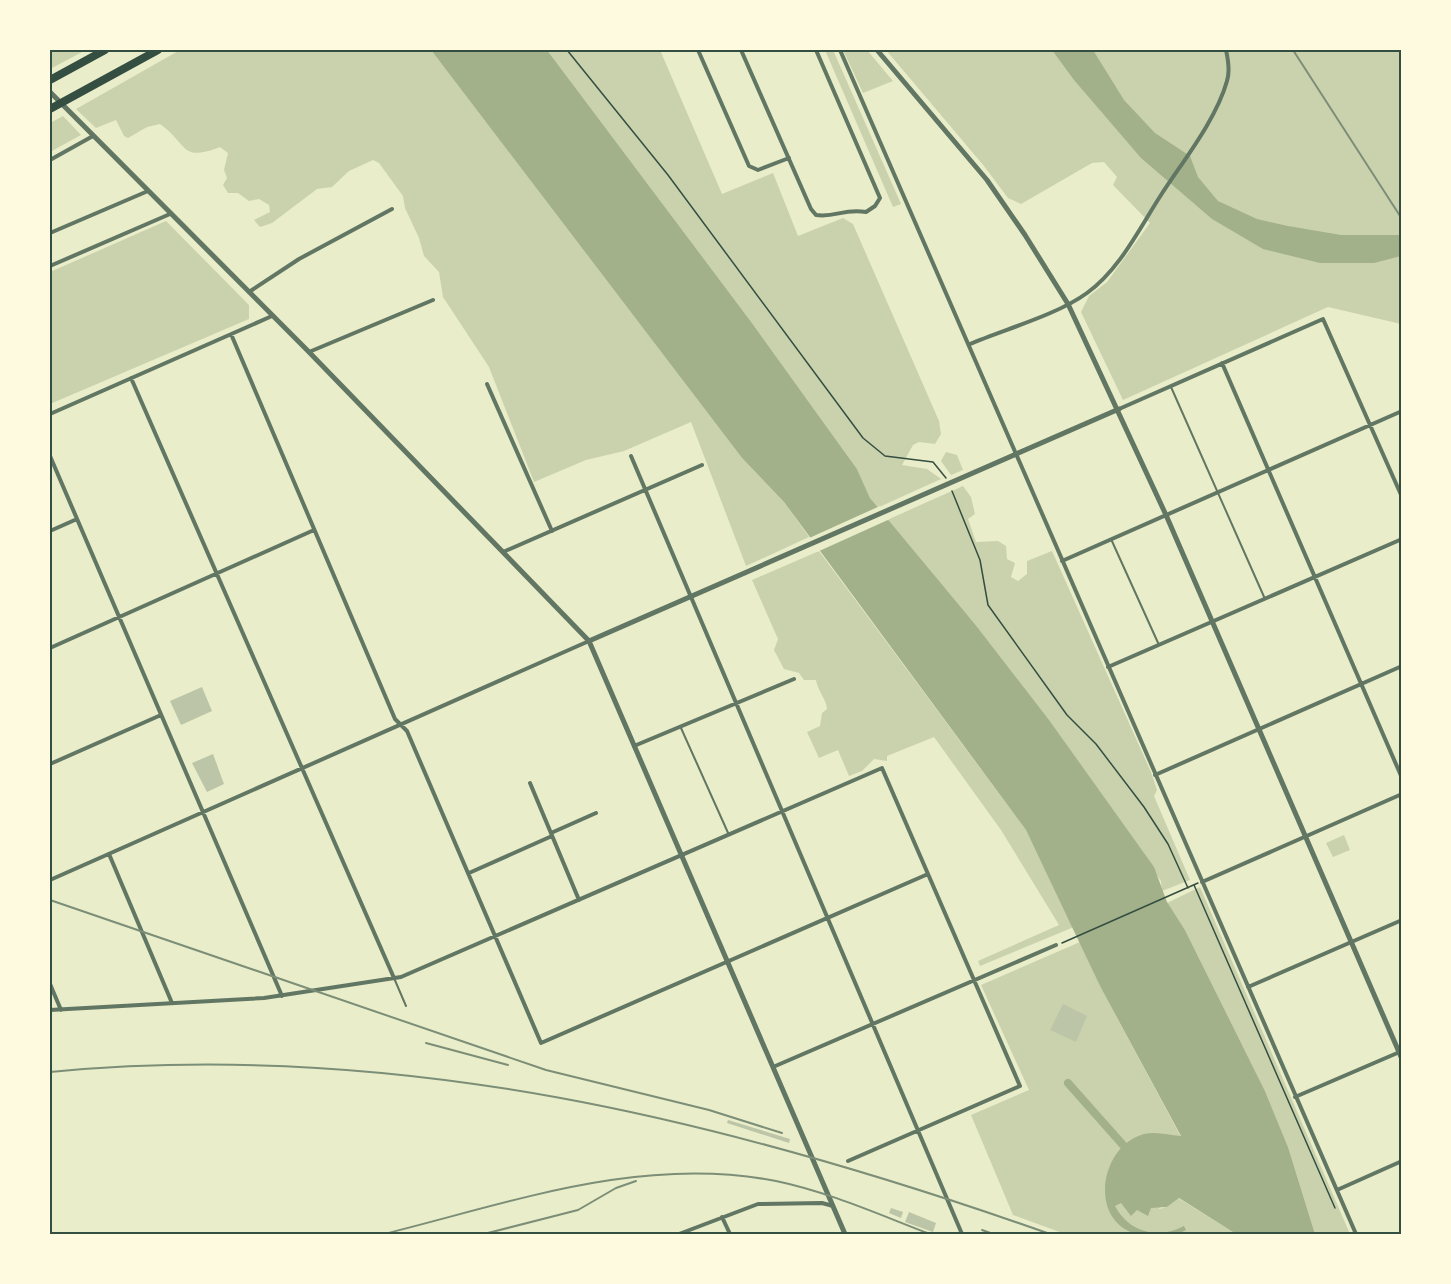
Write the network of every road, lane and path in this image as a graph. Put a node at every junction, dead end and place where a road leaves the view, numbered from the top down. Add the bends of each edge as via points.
1 (105, 50) edge
2 (158, 50) edge
3 (567, 50) edge
4 (698, 50) edge
5 (741, 50) edge
6 (816, 50) edge
7 (840, 50) edge
8 (877, 50) edge
9 (1226, 50) edge
10 (50, 80) edge
11 (50, 92) edge
12 (50, 109) edge
13 (93, 136) junction
14 (789, 158) junction
15 (50, 160) edge
16 (148, 191) junction
17 (392, 209) dead end
18 (170, 214) junction
19 (50, 233) edge
20 (50, 266) edge
21 (248, 292) junction
22 (433, 300) dead end
23 (1068, 304) junction
24 (272, 316) junction
25 (231, 334) junction
26 (970, 345) junction
27 (309, 352) junction
28 (1222, 363) junction
29 (131, 378) junction
30 (488, 384) dead end
31 (1171, 386) junction
32 (1119, 409) junction
33 (1401, 411) edge
34 (50, 414) edge
35 (1370, 425) junction
36 (1017, 454) junction
37 (50, 456) edge
38 (631, 456) dead end
39 (702, 465) dead end
40 (1268, 470) junction
41 (946, 478) dead end
42 (646, 490) junction
43 (952, 492) dead end
44 (1217, 492) junction
45 (1401, 497) edge
46 (1166, 515) junction
47 (77, 519) junction
48 (314, 530) junction
49 (50, 531) edge
50 (552, 531) junction
51 (1111, 539) junction
52 (1401, 539) edge
53 (502, 552) junction
54 (1062, 561) junction
55 (216, 574) junction
56 (1315, 577) junction
57 (690, 598) junction
58 (1264, 599) junction
59 (119, 617) junction
60 (1212, 622) junction
61 (589, 641) junction
62 (1158, 645) junction
63 (50, 648) edge
64 (1401, 666) edge
65 (1108, 667) junction
66 (794, 679) dead end
67 (1360, 684) junction
68 (735, 704) junction
69 (161, 715) junction
70 (401, 724) junction
71 (681, 726) junction
72 (1258, 730) junction
73 (634, 746) junction
74 (50, 764) edge
75 (301, 768) junction
76 (1155, 774) junction
77 (1401, 778) edge
78 (530, 783) dead end
79 (1401, 794) edge
80 (203, 812) junction
81 (782, 812) junction
82 (596, 813) dead end
83 (552, 835) junction
84 (729, 835) junction
85 (1305, 836) junction
86 (109, 854) junction
87 (681, 855) junction
88 (469, 873) junction
89 (928, 874) junction
90 (50, 880) edge
91 (1202, 882) junction
92 (1188, 888) junction
93 (579, 900) junction
94 (828, 918) junction
95 (1401, 920) edge
96 (496, 936) junction
97 (1066, 941) dead end
98 (1351, 942) junction
99 (1056, 945) dead end
100 (728, 962) junction
101 (394, 978) junction
102 (973, 980) junction
103 (50, 984) edge
104 (1248, 987) junction
105 (282, 996) junction
106 (172, 1004) junction
107 (406, 1006) dead end
108 (50, 1010) edge
109 (61, 1010) junction
110 (873, 1024) junction
111 (1400, 1051) edge
112 (1401, 1059) edge
113 (773, 1067) junction
114 (1295, 1097) junction
115 (918, 1130) junction
116 (848, 1161) dead end
117 (1401, 1161) edge
118 (1337, 1190) junction
119 (833, 1206) junction
120 (1335, 1208) dead end
121 (722, 1218) junction
122 (679, 1234) edge
123 (730, 1234) edge
124 (845, 1234) edge
125 (962, 1234) edge
126 (1356, 1234) edge

1 - 10 highway
2 - 12 highway
3 - 41 path via 668,175 863,438 885,456 933,462
4 - 14 street via 749,166 758,170
5 - 14 street
6 - 14 street via 880,198 867,212 846,210 826,217 816,215
7 - 26 street
8 - 23 street via 987,180
9 - 23 street via 1228,78 1222,96 1190,152 1129,247 1088,292
11 - 13 street
13 - 15 street
13 - 16 street
16 - 18 street
16 - 19 street
17 - 21 street via 299,258
18 - 20 street
18 - 21 street
21 - 24 street
22 - 27 street
23 - 26 street
23 - 32 street
24 - 25 street
24 - 27 street
25 - 29 street
25 - 48 street
26 - 36 street
27 - 53 street
28 - 31 street
28 - 35 street via 1323,319
28 - 40 street
29 - 34 street
29 - 55 street
30 - 50 street
31 - 32 street
31 - 44 lane
32 - 36 street
32 - 46 street
33 - 35 street
35 - 40 street
35 - 45 street
36 - 54 street
36 - 57 street
37 - 47 street
38 - 42 street
39 - 42 street
40 - 44 street
40 - 56 street
42 - 50 street
42 - 57 street
43 - 92 path via 980,560 988,605 1067,715 1096,744 1144,807 1168,844
44 - 46 street
44 - 58 lane
46 - 51 street
46 - 60 street
47 - 49 street
47 - 59 street
48 - 55 street
48 - 70 street via 395,719
50 - 53 street
51 - 54 street
51 - 62 lane
52 - 56 street
53 - 61 street
54 - 65 street
55 - 59 street
55 - 75 street
56 - 58 street
56 - 67 street
57 - 61 street
57 - 68 street
58 - 60 street
59 - 63 street
59 - 69 street
60 - 62 street
60 - 72 street
61 - 70 street
61 - 73 street
62 - 65 street
64 - 67 street
65 - 76 street
66 - 68 street
67 - 72 street
67 - 77 street
68 - 71 street
68 - 81 street
69 - 74 street
69 - 80 street
70 - 75 street
70 - 88 street
71 - 73 street
71 - 84 lane
72 - 76 street
72 - 85 street
73 - 87 street
75 - 80 street
75 - 101 street
76 - 91 street
78 - 83 street
79 - 85 street
80 - 86 street
80 - 105 street
81 - 84 street
81 - 89 street via 882,768
81 - 94 street
82 - 83 street
83 - 88 street
83 - 93 street
84 - 87 street
85 - 91 street
85 - 98 street
86 - 90 street
86 - 106 street
87 - 93 street
87 - 100 street
88 - 96 street
89 - 94 street
89 - 102 street
91 - 104 street
92 - 97 path
92 - 120 path via 1194,885
93 - 96 street
94 - 100 street
94 - 110 street
95 - 98 street
96 - 100 street via 541,1043
96 - 101 street
98 - 104 street
98 - 111 street
99 - 102 street
100 - 113 street
101 - 105 street
101 - 107 lane
102 - 110 street
102 - 115 street via 1020,1086
103 - 109 street
104 - 114 street
105 - 106 street
106 - 109 street
108 - 109 street
110 - 113 street
110 - 115 street
111 - 112 street
111 - 114 street
113 - 119 street
114 - 118 street
115 - 116 street
115 - 125 street
117 - 118 street
118 - 126 street
119 - 121 street via 771,1203 743,1208
119 - 124 street
121 - 122 street
121 - 123 street

